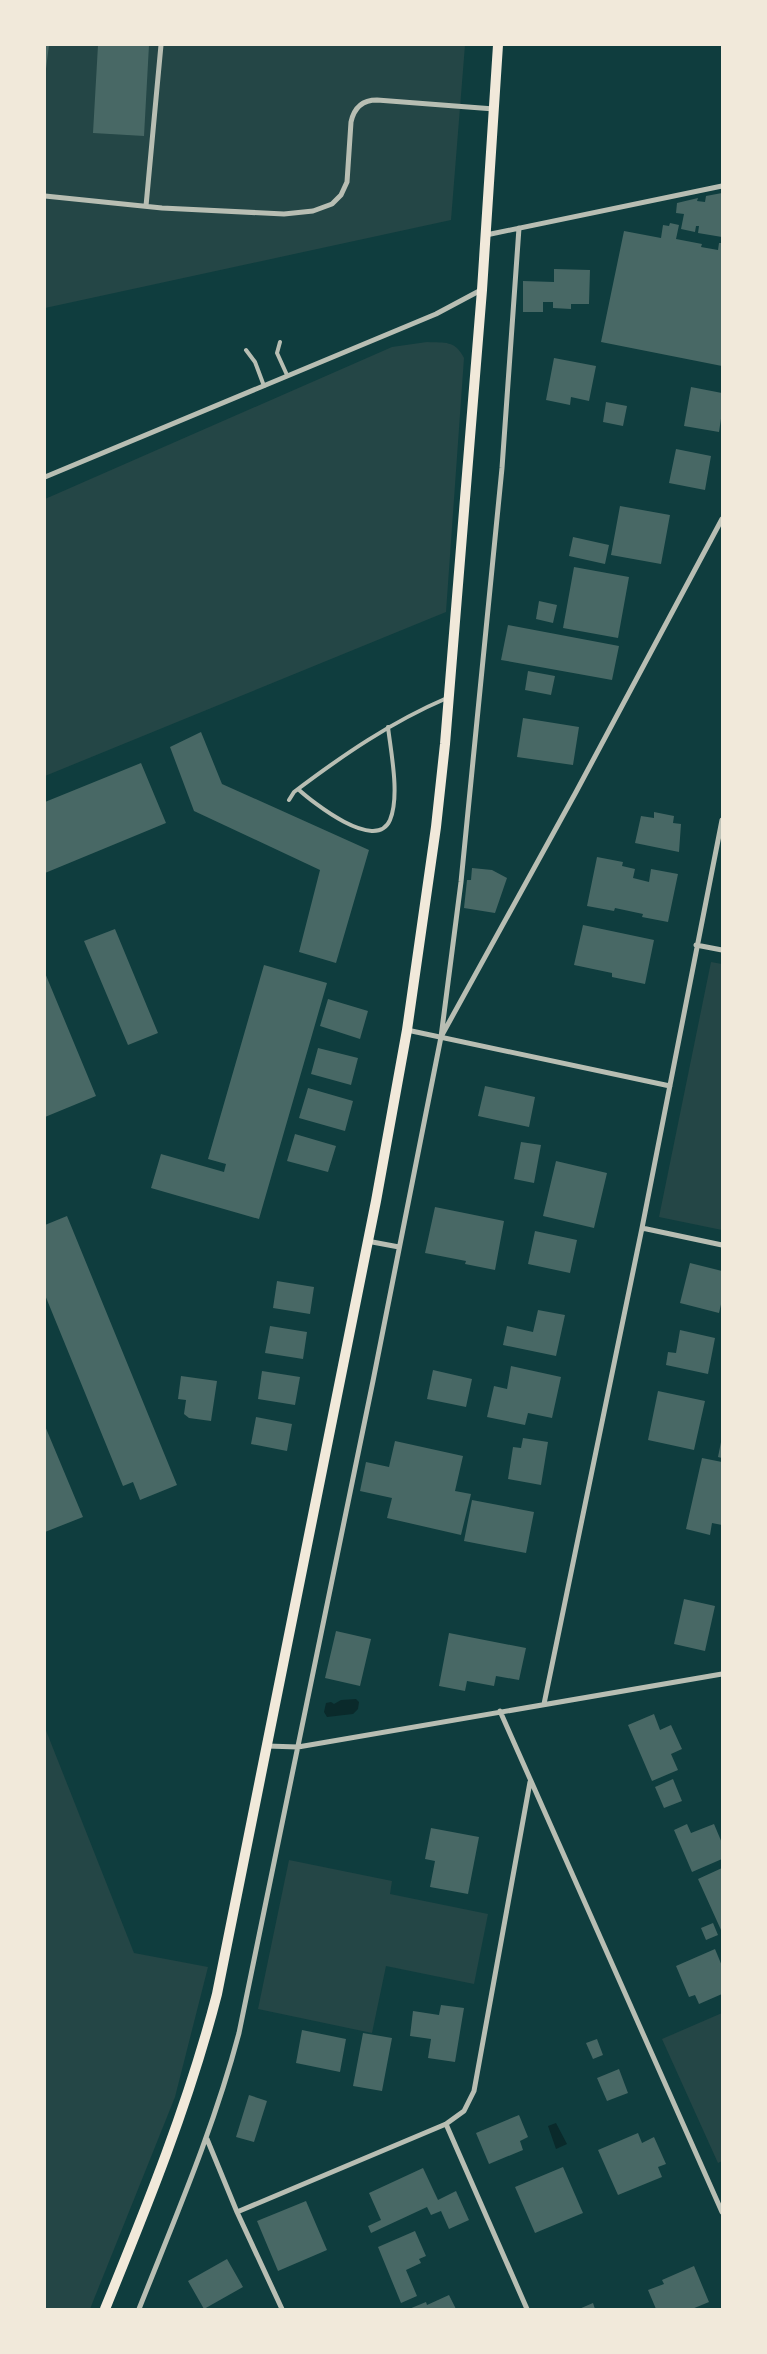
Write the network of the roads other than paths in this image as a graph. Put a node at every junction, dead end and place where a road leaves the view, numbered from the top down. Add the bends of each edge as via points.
1 (161, 45) edge
2 (498, 45) edge
3 (495, 109) junction
4 (722, 186) edge
5 (45, 196) edge
6 (146, 206) junction
7 (519, 228) junction
8 (486, 235) junction
9 (482, 290) junction
10 (280, 342) dead end
11 (246, 350) dead end
12 (287, 376) junction
13 (264, 386) junction
14 (45, 477) edge
15 (722, 519) edge
16 (449, 697) junction
17 (388, 727) junction
18 (298, 789) junction
19 (289, 800) dead end
20 (722, 820) edge
21 (696, 945) junction
22 (722, 950) edge
23 (408, 1030) junction
24 (440, 1037) junction
25 (670, 1086) junction
26 (642, 1228) junction
27 (368, 1241) junction
28 (722, 1244) edge
29 (399, 1247) junction
30 (722, 1674) edge
31 (544, 1704) junction
32 (500, 1711) junction
33 (266, 1746) junction
34 (298, 1747) junction
35 (530, 1782) junction
36 (446, 2124) junction
37 (207, 2139) junction
38 (236, 2212) junction
39 (722, 2212) edge
40 (105, 2309) edge
41 (139, 2309) edge
42 (282, 2309) edge
43 (527, 2309) edge

1 - 6 street
2 - 3 main road
3 - 6 street via 377,100 362,103 351,122 347,182 336,200 320,209 284,214
3 - 8 main road
4 - 7 street
5 - 6 street
7 - 8 street
7 - 24 street via 500,487 461,882
8 - 9 main road
9 - 12 street via 436,314
9 - 16 main road
10 - 12 lane via 277,353
11 - 13 lane via 255,362
12 - 13 street
13 - 14 street
15 - 24 street
16 - 17 lane
16 - 23 main road via 436,827
17 - 18 lane via 356,746
17 - 18 lane via 394,799 389,822 384,827 358,828 324,810
18 - 19 lane
20 - 21 street
21 - 22 street
21 - 25 street
23 - 24 street
23 - 27 main road
24 - 25 street
24 - 29 street
25 - 26 street
26 - 28 street
26 - 31 street
27 - 29 street
27 - 33 main road
29 - 34 street
30 - 31 street
31 - 32 street
32 - 34 street
32 - 35 street
33 - 34 street
33 - 40 main road via 236,1905 206,2035 172,2141
34 - 37 street via 243,2016
35 - 36 street via 474,2091 464,2111
35 - 39 street
36 - 38 street
36 - 43 street
37 - 38 street
37 - 41 street
38 - 42 street

